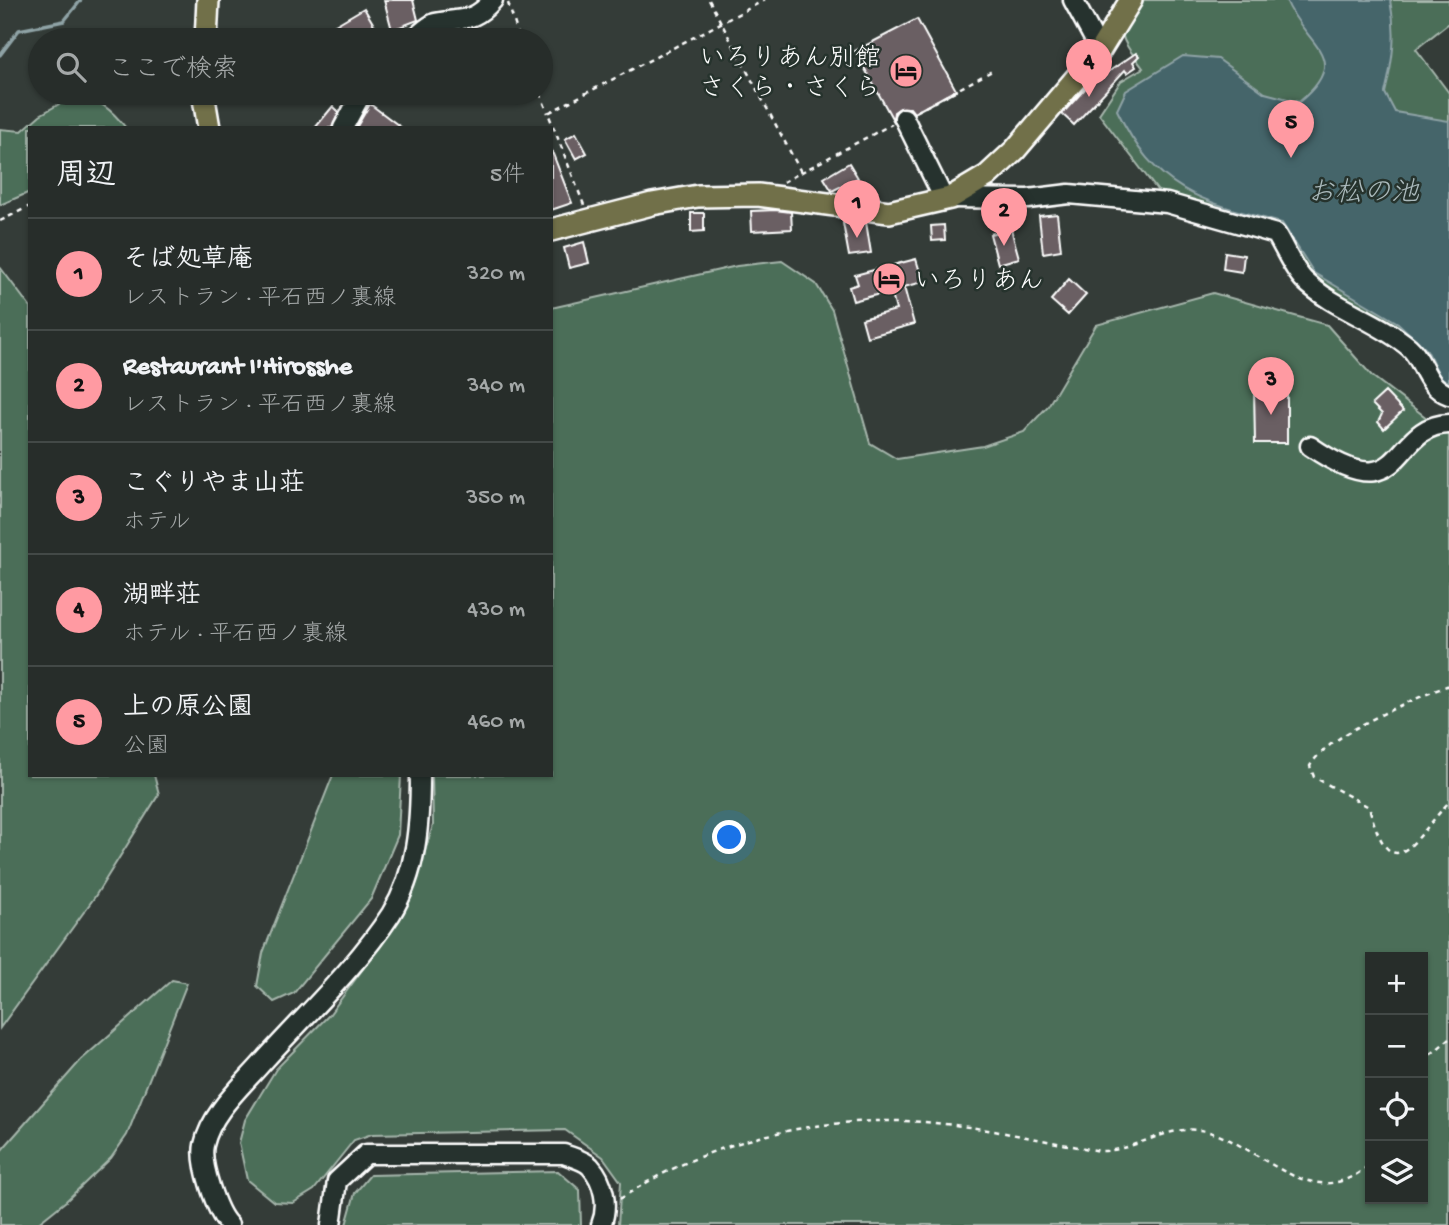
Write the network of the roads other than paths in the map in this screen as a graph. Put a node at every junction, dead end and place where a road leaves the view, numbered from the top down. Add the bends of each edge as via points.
1 (208, 0) edge
2 (493, 0) edge
3 (1073, 0) edge
4 (1131, 0) edge
5 (206, 28) edge
6 (427, 28) edge
7 (1100, 50) junction
8 (205, 105) edge
9 (355, 105) edge
10 (904, 118) road end
11 (209, 126) edge
12 (344, 126) edge
13 (947, 199) junction
14 (553, 230) edge
15 (1449, 395) edge
16 (1449, 424) edge
17 (1310, 446) dead end
18 (421, 777) edge
19 (604, 1219) edge
20 (229, 1225) edge
21 (331, 1225) edge

1 - 5 main road
2 - 6 street via 469,20
3 - 7 street
4 - 7 main road
7 - 13 main road via 1015,150 987,176
8 - 11 main road
9 - 12 street
10 - 13 street
13 - 14 main road via 889,212 758,195 698,196
13 - 15 street via 1069,194 1167,203 1276,234 1304,280 1412,349 1425,376
16 - 17 street via 1438,424 1419,436 1397,461 1372,472 1340,467
18 - 20 street via 420,820 409,878 390,914 342,975 223,1107 203,1146 209,1186
19 - 21 street via 602,1185 588,1164 564,1154 366,1154 338,1181

